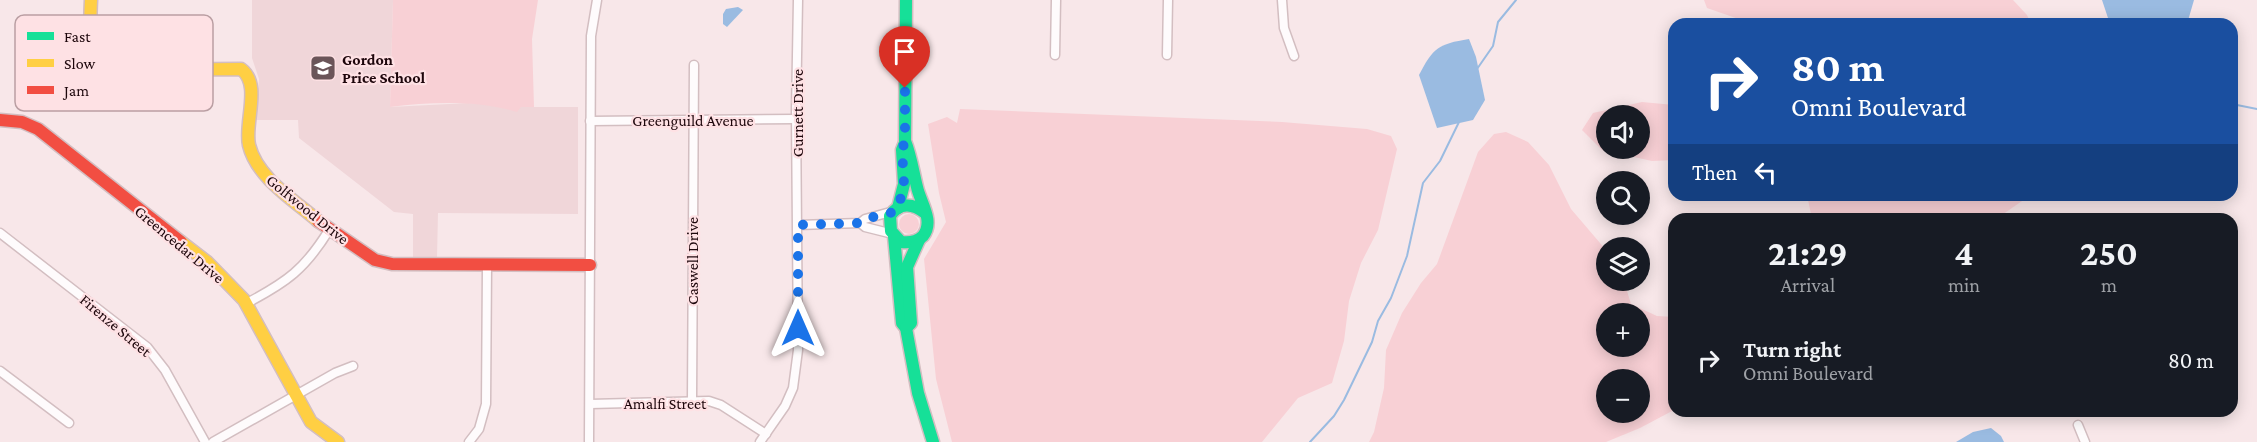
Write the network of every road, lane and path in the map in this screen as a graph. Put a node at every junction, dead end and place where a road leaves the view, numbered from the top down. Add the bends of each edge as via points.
1 (91, 0) edge
2 (597, 0) edge
3 (798, 0) edge
4 (906, 0) edge
5 (1056, 0) edge
6 (1168, 0) edge
7 (1282, 0) edge
8 (90, 15) edge
9 (1055, 55) dead end
10 (1167, 55) dead end
11 (1294, 56) dead end
12 (693, 65) dead end
13 (213, 69) edge
14 (797, 119) junction
15 (0, 120) edge
16 (693, 120) junction
17 (590, 121) junction
18 (905, 141) junction
19 (896, 210) junction
20 (925, 213) junction
21 (860, 223) junction
22 (798, 225) junction
23 (329, 230) junction
24 (0, 233) edge
25 (894, 235) junction
26 (919, 240) junction
27 (590, 265) junction
28 (487, 266) junction
29 (247, 303) junction
30 (906, 328) junction
31 (353, 366) dead end
32 (0, 371) edge
33 (295, 396) junction
34 (692, 401) junction
35 (590, 404) junction
36 (69, 423) dead end
37 (2078, 425) dead end
38 (763, 438) edge
39 (205, 442) edge
40 (213, 442) edge
41 (338, 442) edge
42 (469, 442) edge
43 (588, 442) edge
44 (933, 442) edge
45 (2085, 442) edge

1 - 8 street, Golfwood Drive
2 - 17 street via 591,36
3 - 14 street, Gurnett Drive
4 - 18 street
5 - 9 street
6 - 10 street
7 - 11 street via 1284,28
12 - 16 street, Caswell Drive
13 - 23 street, Golfwood Drive via 241,69 248,74 249,144 257,164 270,180
14 - 16 street, Greenguild Avenue
14 - 22 street, Gurnett Drive
15 - 29 street, Greencedar Drive via 22,122 38,129 207,262
16 - 17 street, Greenguild Avenue
16 - 34 street, Caswell Drive
17 - 27 street
18 - 19 street via 903,192
18 - 20 street
19 - 20 street via 912,204
19 - 21 street
19 - 25 street via 890,225
20 - 26 street via 928,228
21 - 22 street
21 - 25 street
22 - 38 street, Gurnett Drive via 798,350 793,388
23 - 28 street, Golfwood Drive via 375,260 392,264
23 - 29 street via 305,263 280,286
24 - 39 street, Firenze Street via 147,346
25 - 26 street via 906,243
25 - 30 street via 902,323
26 - 30 street via 908,267 911,323
27 - 28 street, Golfwood Drive
27 - 35 street
28 - 42 street via 486,404 479,429
29 - 33 street, Greencedar Drive
30 - 44 street via 918,393
31 - 33 street
32 - 36 street
33 - 40 street
33 - 41 street, Greencedar Drive via 311,422
34 - 35 street, Amalfi Street
34 - 38 street, Amalfi Street via 721,405
35 - 43 street
37 - 45 street

